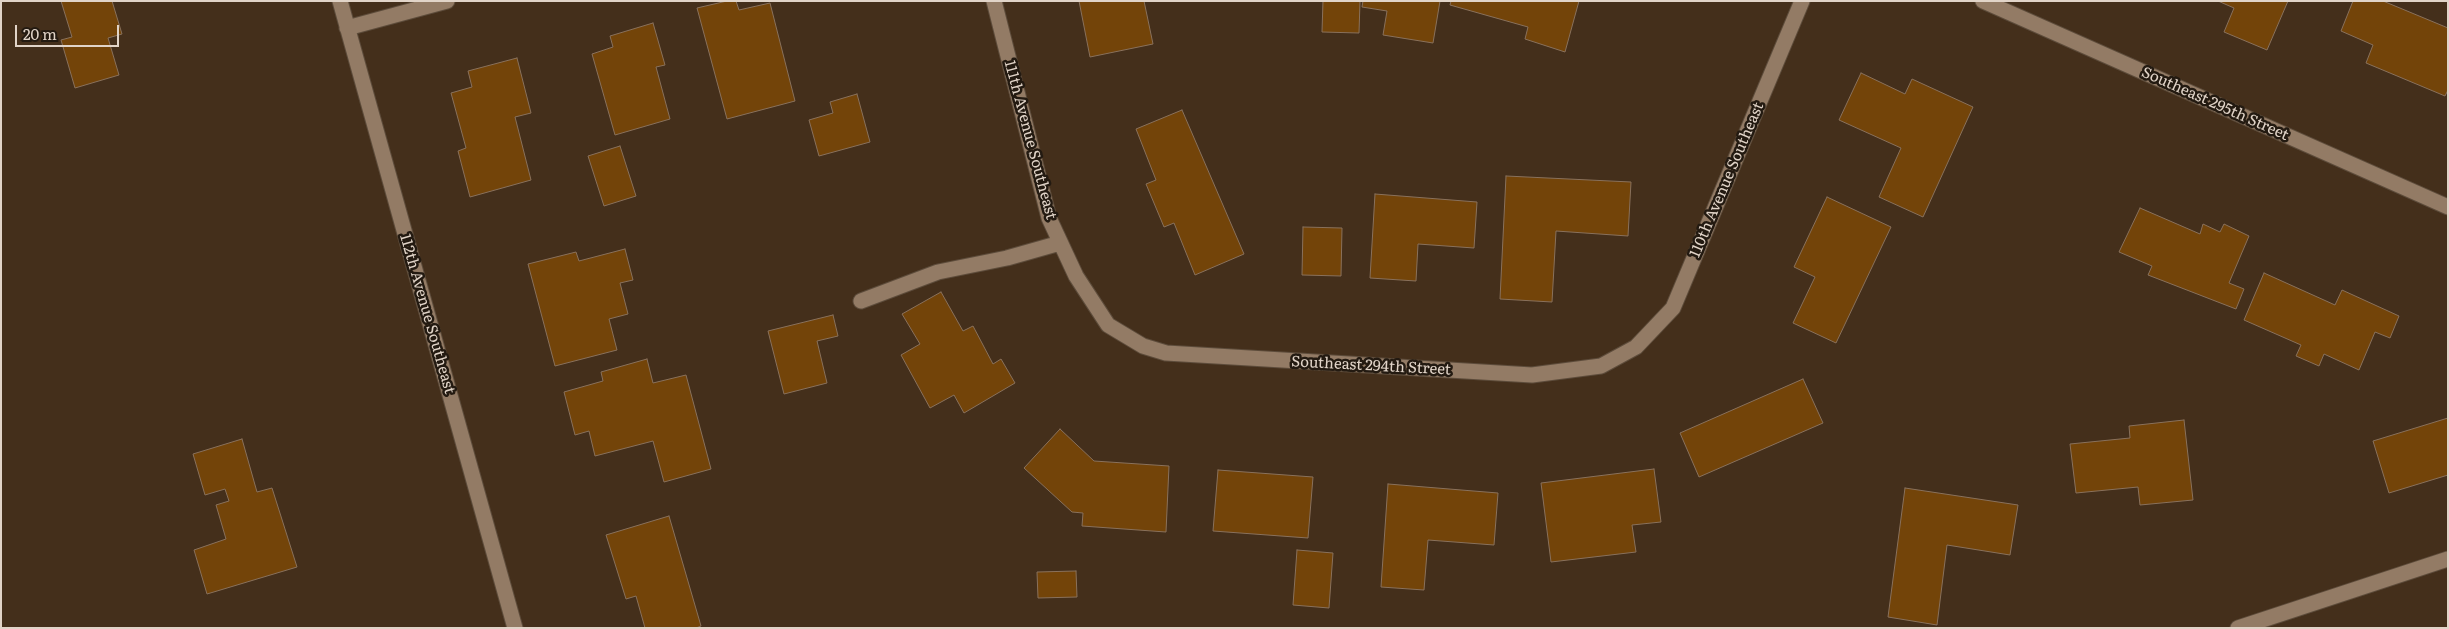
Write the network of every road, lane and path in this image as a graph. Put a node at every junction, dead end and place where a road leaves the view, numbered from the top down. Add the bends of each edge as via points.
1 (340, 1) edge
2 (447, 1) edge
3 (994, 1) edge
4 (1802, 1) edge
5 (1983, 1) edge
6 (347, 28) junction
7 (2448, 207) edge
8 (1060, 243) junction
9 (861, 300) dead end
10 (1108, 325) joint
11 (1636, 347) joint
12 (2448, 558) edge
13 (515, 628) edge
14 (2238, 628) edge

1 - 6 street, 112th Avenue Southeast
2 - 6 street
3 - 8 street, 111th Avenue Southeast via 1049,218
4 - 11 street, 110th Avenue Southeast via 1673,308
5 - 7 street, Southeast 295th Street
6 - 13 street, 112th Avenue Southeast
8 - 9 street via 1008,258 938,272
8 - 10 street, 111th Avenue Southeast via 1076,276
10 - 11 street, Southeast 294th Street via 1142,346 1166,353 1532,375 1601,366
12 - 14 street

